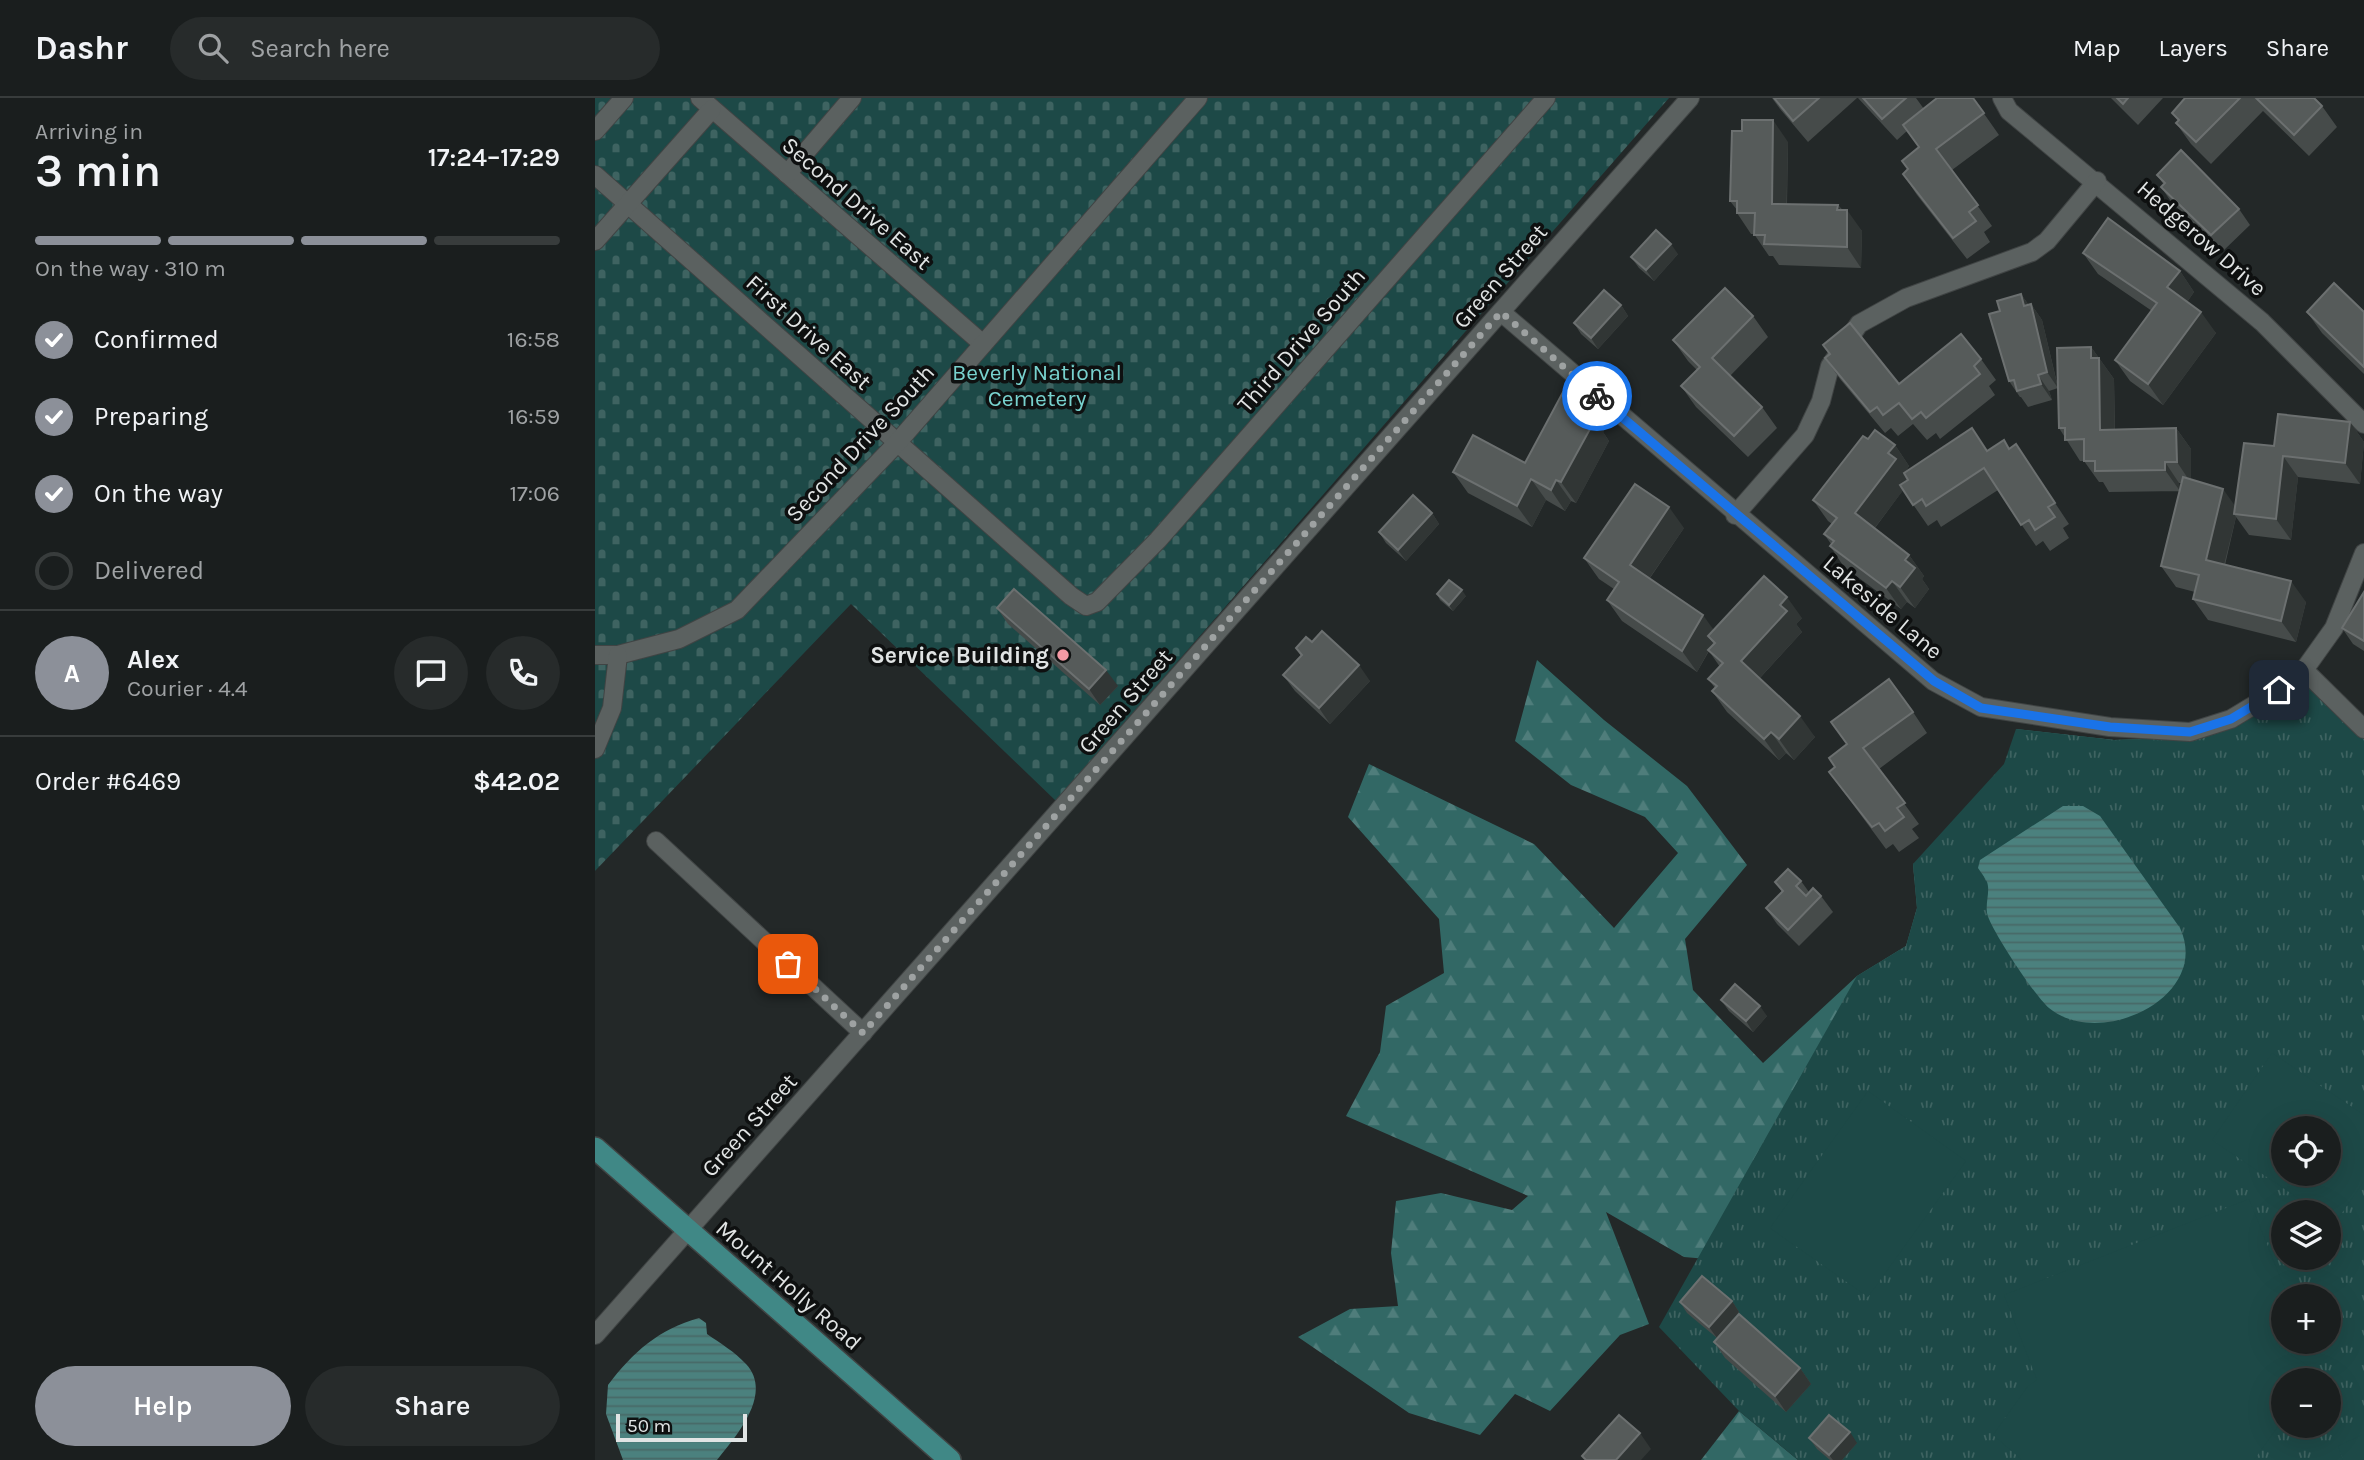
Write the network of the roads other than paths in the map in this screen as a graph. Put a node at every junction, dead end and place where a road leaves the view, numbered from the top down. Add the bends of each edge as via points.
1 (624, 98) edge
2 (852, 98) edge
3 (1198, 98) edge
4 (1546, 98) edge
5 (1690, 98) edge
6 (2002, 98) edge
7 (706, 104) edge
8 (595, 131) edge
9 (787, 174) junction
10 (595, 175) edge
11 (2097, 181) junction
12 (627, 204) junction
13 (595, 241) edge
14 (1501, 312) junction
15 (983, 344) junction
16 (2364, 424) edge
17 (897, 443) junction
18 (1735, 515) junction
19 (2364, 553) edge
20 (1086, 606) joint
21 (595, 655) edge
22 (618, 655) junction
23 (2304, 670) junction
24 (2364, 729) edge
25 (595, 749) edge
26 (656, 841) dead end
27 (863, 1033) junction
28 (595, 1148) edge
29 (688, 1231) junction
30 (595, 1335) edge
31 (950, 1460) edge

1 - 8 street
2 - 9 street
3 - 15 street, Second Drive South
4 - 20 street, Third Drive South via 1158,540 1097,602
5 - 14 street, Green Street
6 - 11 street, Hedgerow Drive via 2009,111
7 - 9 street, Second Drive East
7 - 12 street
9 - 15 street, Second Drive East
10 - 12 street, First Drive East
11 - 16 street, Hedgerow Drive via 2262,322
11 - 18 street via 2032,252 1906,298 1859,324 1830,366 1805,435
12 - 13 street
12 - 17 street, First Drive East
14 - 18 street, Lakeside Lane
14 - 27 street, Green Street
15 - 17 street, Second Drive South
17 - 20 street, First Drive East
17 - 22 street, Second Drive South via 737,610 679,639
18 - 23 street, Lakeside Lane via 1934,681 1981,708 2110,727 2190,732 2231,719
19 - 23 street via 2334,628
21 - 22 street, Second Drive South
22 - 25 street via 613,708
23 - 24 street
26 - 27 street
27 - 29 street, Green Street
28 - 29 main road, Mount Holly Road
29 - 30 street, Green Street
29 - 31 main road, Mount Holly Road

